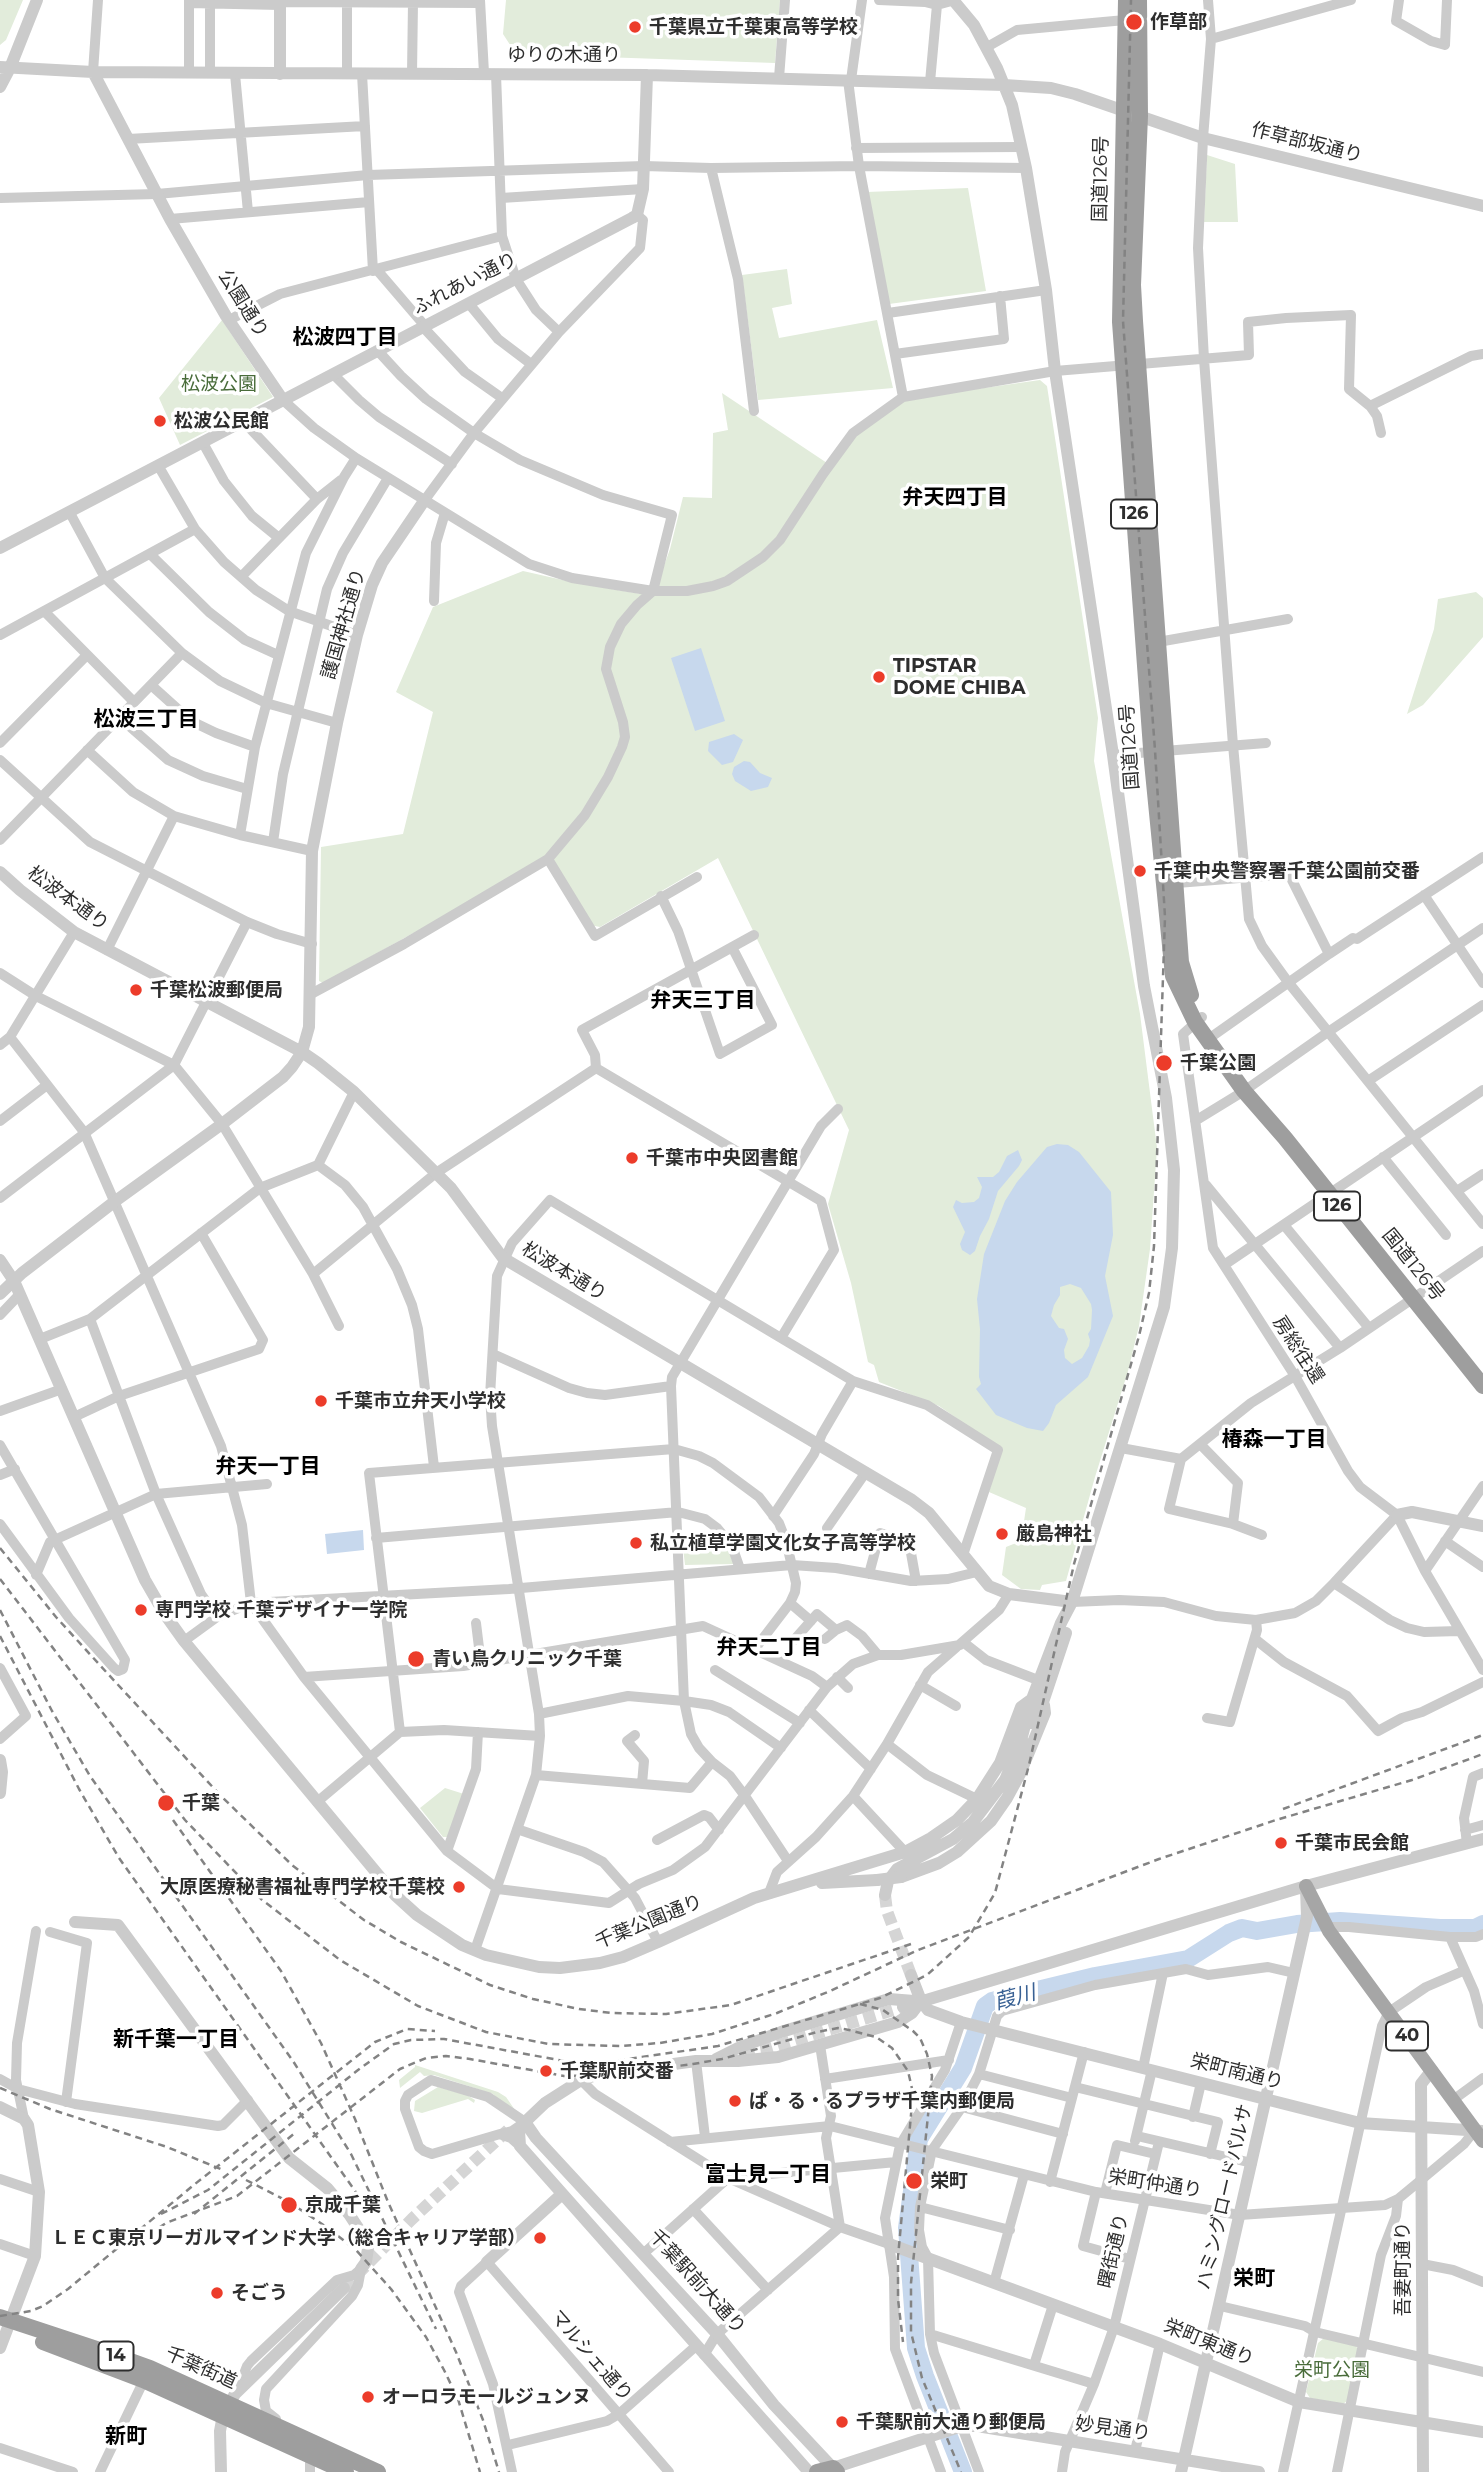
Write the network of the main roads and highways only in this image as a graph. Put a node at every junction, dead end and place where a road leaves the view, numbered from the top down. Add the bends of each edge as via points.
1 (1126, 0) edge
2 (1139, 0) edge
3 (1130, 365) junction
4 (1158, 750) junction
5 (1198, 1020) junction
6 (1249, 1088) junction
7 (1417, 1296) junction
8 (1483, 1370) edge
9 (1483, 1386) edge
10 (1306, 1886) road end
11 (1480, 2134) edge
12 (4, 2324) edge
13 (226, 2409) junction
14 (310, 2464) edge
15 (346, 2472) edge
16 (378, 2472) edge

1 - 3 highway, 国道126号 / 126 via 1119,286
2 - 3 highway, 国道126号 / 126 via 1140,116
3 - 4 highway, 国道126号 / 126
3 - 4 highway, 国道126号 / 126 via 1158,642
4 - 5 highway, 国道126号 / 126 via 1177,883 1181,962
4 - 5 highway, 国道126号 / 126 via 1170,964 1176,986
5 - 6 highway, 国道126号 / 126
5 - 6 highway, 国道126号 / 126 via 1214,1035
6 - 7 highway, 国道126号 / 126
7 - 8 highway, 国道126号 / 126
7 - 9 highway, 国道126号 / 126
10 - 11 main road, 40 via 1322,1925
12 - 13 highway, 千葉街道 / 14 via 100,2350
13 - 14 highway, 千葉街道 / 14
13 - 16 highway, 千葉街道 / 14
14 - 15 highway, 千葉街道 / 14

